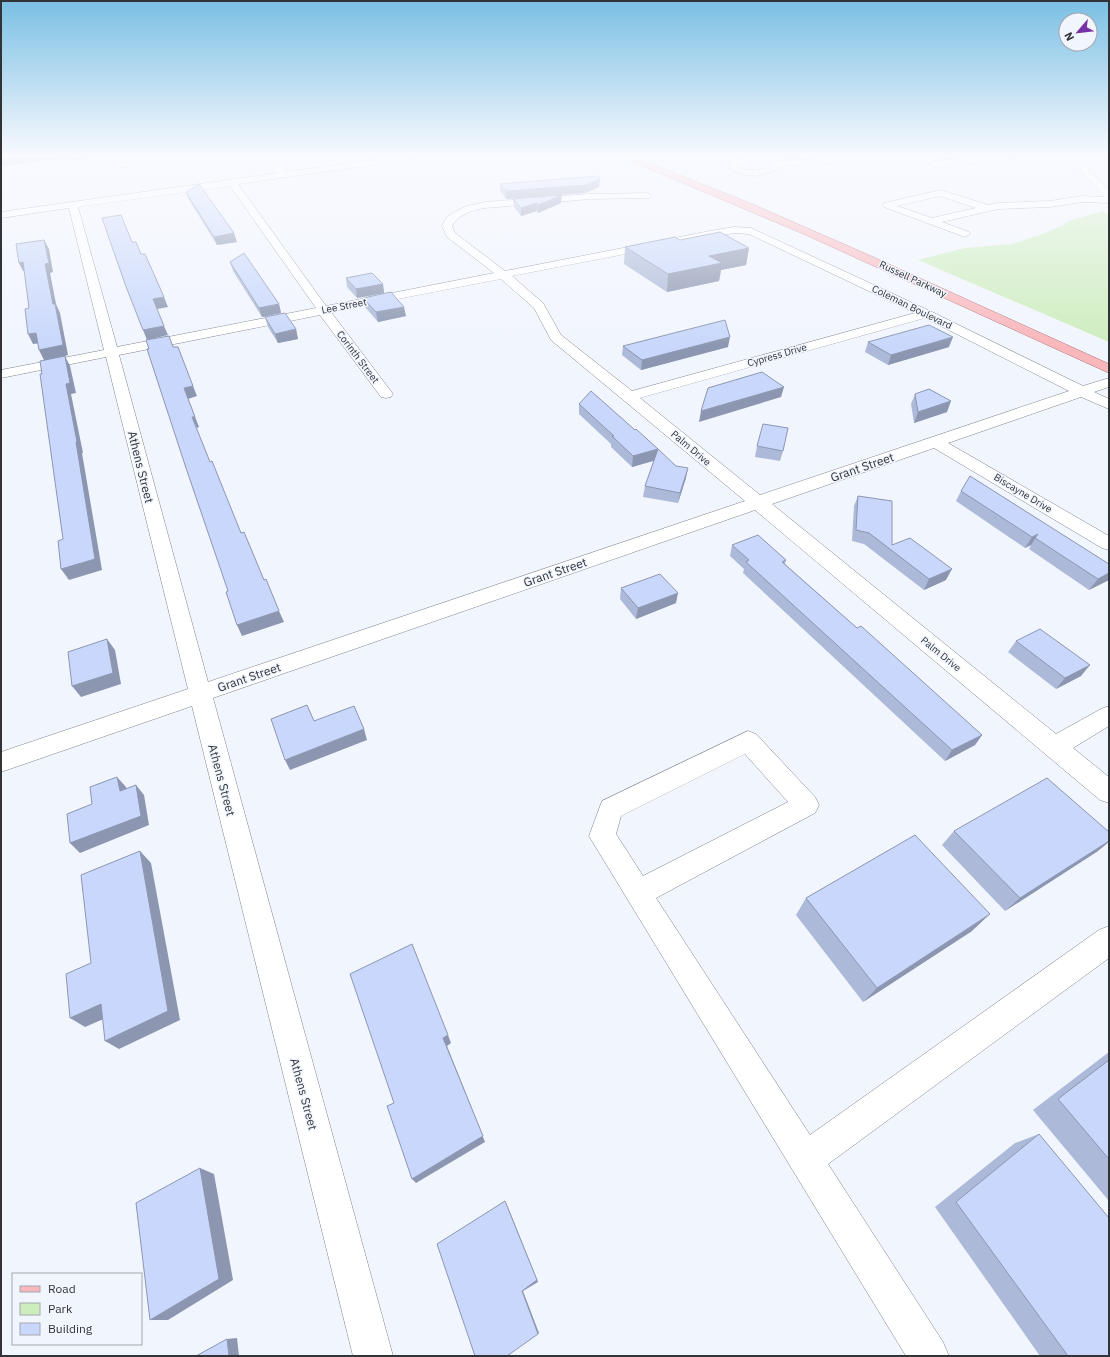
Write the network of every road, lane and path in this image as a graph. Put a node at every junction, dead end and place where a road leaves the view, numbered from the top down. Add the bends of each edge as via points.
1 (77, 220) edge
2 (259, 220) edge
3 (450, 220) edge
4 (782, 220) edge
5 (931, 221) edge
6 (710, 234) joint
7 (965, 234) dead end
8 (503, 275) junction
9 (323, 310) junction
10 (926, 314) junction
11 (112, 352) junction
12 (1109, 369) edge
13 (1, 374) edge
14 (1109, 382) edge
15 (1082, 392) junction
16 (386, 394) dead end
17 (629, 396) junction
18 (1109, 405) edge
19 (936, 442) junction
20 (757, 503) junction
21 (1109, 544) edge
22 (200, 694) junction
23 (1109, 715) edge
24 (1054, 747) junction
25 (1, 762) edge
26 (1109, 792) edge
27 (638, 893) junction
28 (1109, 940) edge
29 (806, 1159) junction
30 (373, 1356) edge
31 (929, 1356) edge

1 - 11 street, Athens Street
2 - 9 street, Corinth Street
3 - 8 street, Palm Drive via 447,226 451,235
4 - 12 main road, Russell Parkway
5 - 7 street
6 - 8 street, Lee Street
6 - 10 street, Coleman Boulevard via 734,230 752,231
8 - 9 street, Lee Street
8 - 17 street, Palm Drive via 539,306 556,337
9 - 11 street, Lee Street
9 - 16 street, Corinth Street
10 - 15 street, Coleman Boulevard
10 - 17 street, Cypress Drive
11 - 13 street, Lee Street
11 - 22 street, Athens Street
14 - 15 street, Grant Street
15 - 18 street, Coleman Boulevard
15 - 19 street, Grant Street
17 - 20 street, Palm Drive
19 - 20 street, Grant Street
19 - 21 street, Biscayne Drive
20 - 22 street, Grant Street
20 - 24 street, Palm Drive
22 - 25 street, Grant Street
22 - 30 street, Athens Street
23 - 24 street
24 - 26 street, Palm Drive
27 - 27 street via 602,836 611,809 748,741 806,805
27 - 29 street
28 - 29 street
29 - 31 street

